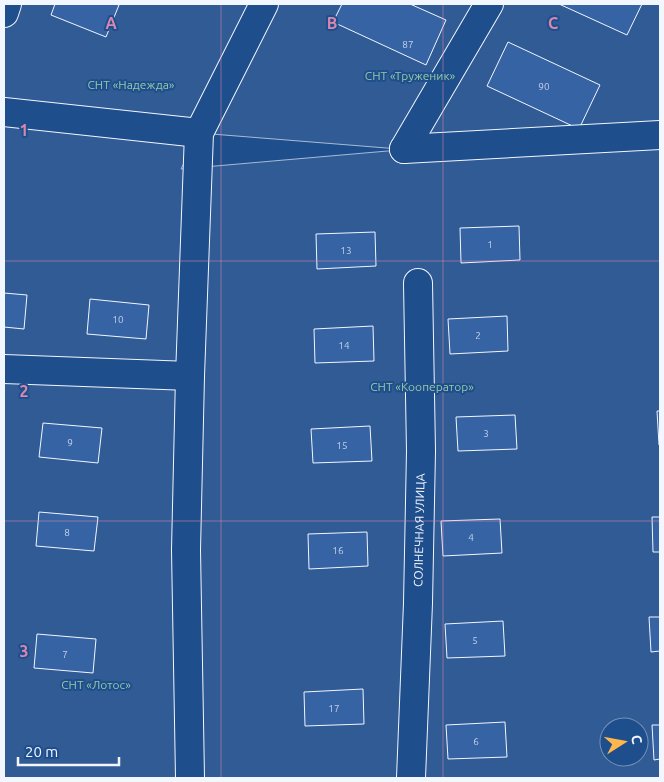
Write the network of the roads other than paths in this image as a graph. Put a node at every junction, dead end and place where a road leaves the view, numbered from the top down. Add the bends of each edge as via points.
1 (7, 4) edge
2 (264, 4) edge
3 (489, 4) edge
4 (4, 12) edge
5 (4, 112) edge
6 (199, 133) junction
7 (660, 135) edge
8 (418, 283) dead end
9 (4, 369) edge
10 (190, 376) junction
11 (190, 778) edge
12 (411, 778) edge

1 - 4 street
2 - 6 street
3 - 7 street via 404,150
5 - 6 street
6 - 10 street
8 - 12 street, СОЛНЕЧНАЯ УЛИЦА via 421,451
9 - 10 street
10 - 11 street via 186,550

